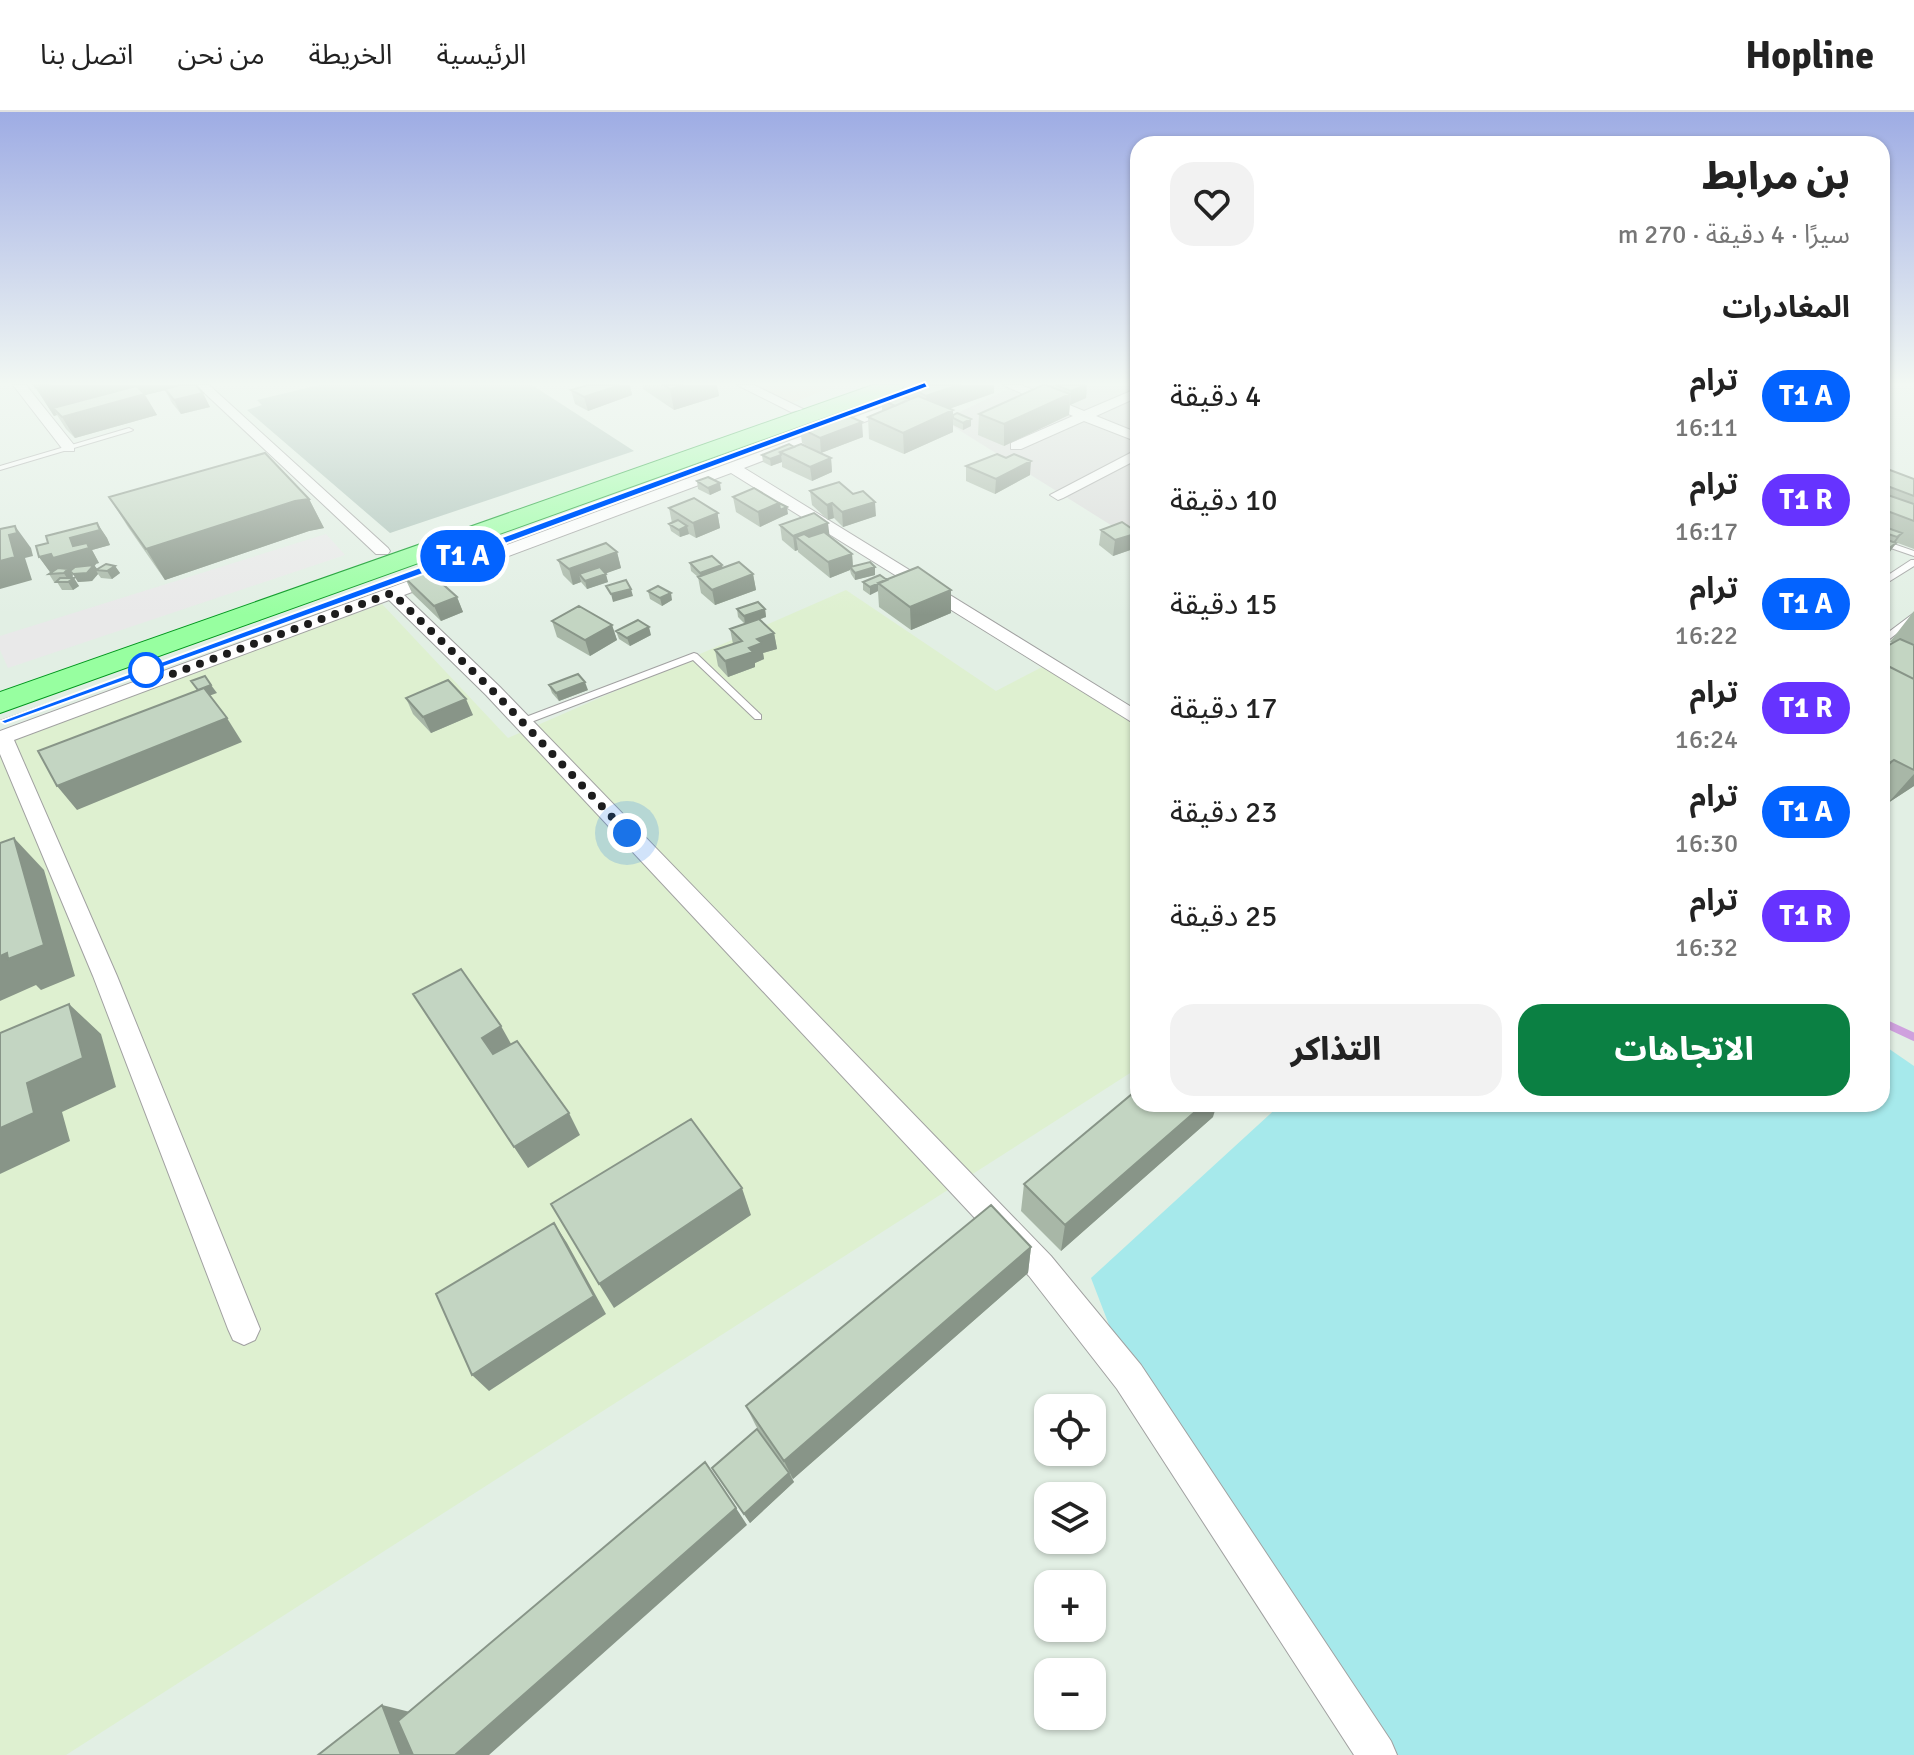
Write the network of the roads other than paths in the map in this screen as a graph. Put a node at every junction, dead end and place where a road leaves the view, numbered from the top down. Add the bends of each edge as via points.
1 (22, 462) edge
2 (284, 462) edge
3 (650, 462) edge
4 (678, 462) edge
5 (746, 462) edge
6 (1121, 462) edge
7 (732, 467) junction
8 (0, 468) edge
9 (1058, 495) dead end
10 (461, 539) junction
11 (1890, 545) edge
12 (1914, 554) edge
13 (387, 557) junction
14 (1914, 562) edge
15 (447, 566) junction
16 (1890, 578) edge
17 (392, 593) junction
18 (1914, 616) edge
19 (1890, 637) edge
20 (1890, 650) edge
21 (1893, 652) edge
22 (0, 685) edge
23 (0, 703) edge
24 (1130, 715) edge
25 (758, 717) dead end
26 (522, 722) junction
27 (1, 738) edge
28 (244, 1329) dead end
29 (1377, 1755) edge

1 - 8 lane
2 - 13 street
3 - 13 main road
4 - 10 main road
5 - 7 street
6 - 9 street
7 - 15 street
7 - 24 street
10 - 13 main road
10 - 15 street
11 - 12 lane
13 - 15 street
13 - 22 main road
13 - 23 main road
14 - 16 lane
15 - 17 street
17 - 26 street
17 - 27 street
18 - 19 lane
20 - 21 lane
25 - 26 lane via 694,656
26 - 29 street via 1040,1266 1129,1377
27 - 28 street via 105,976

